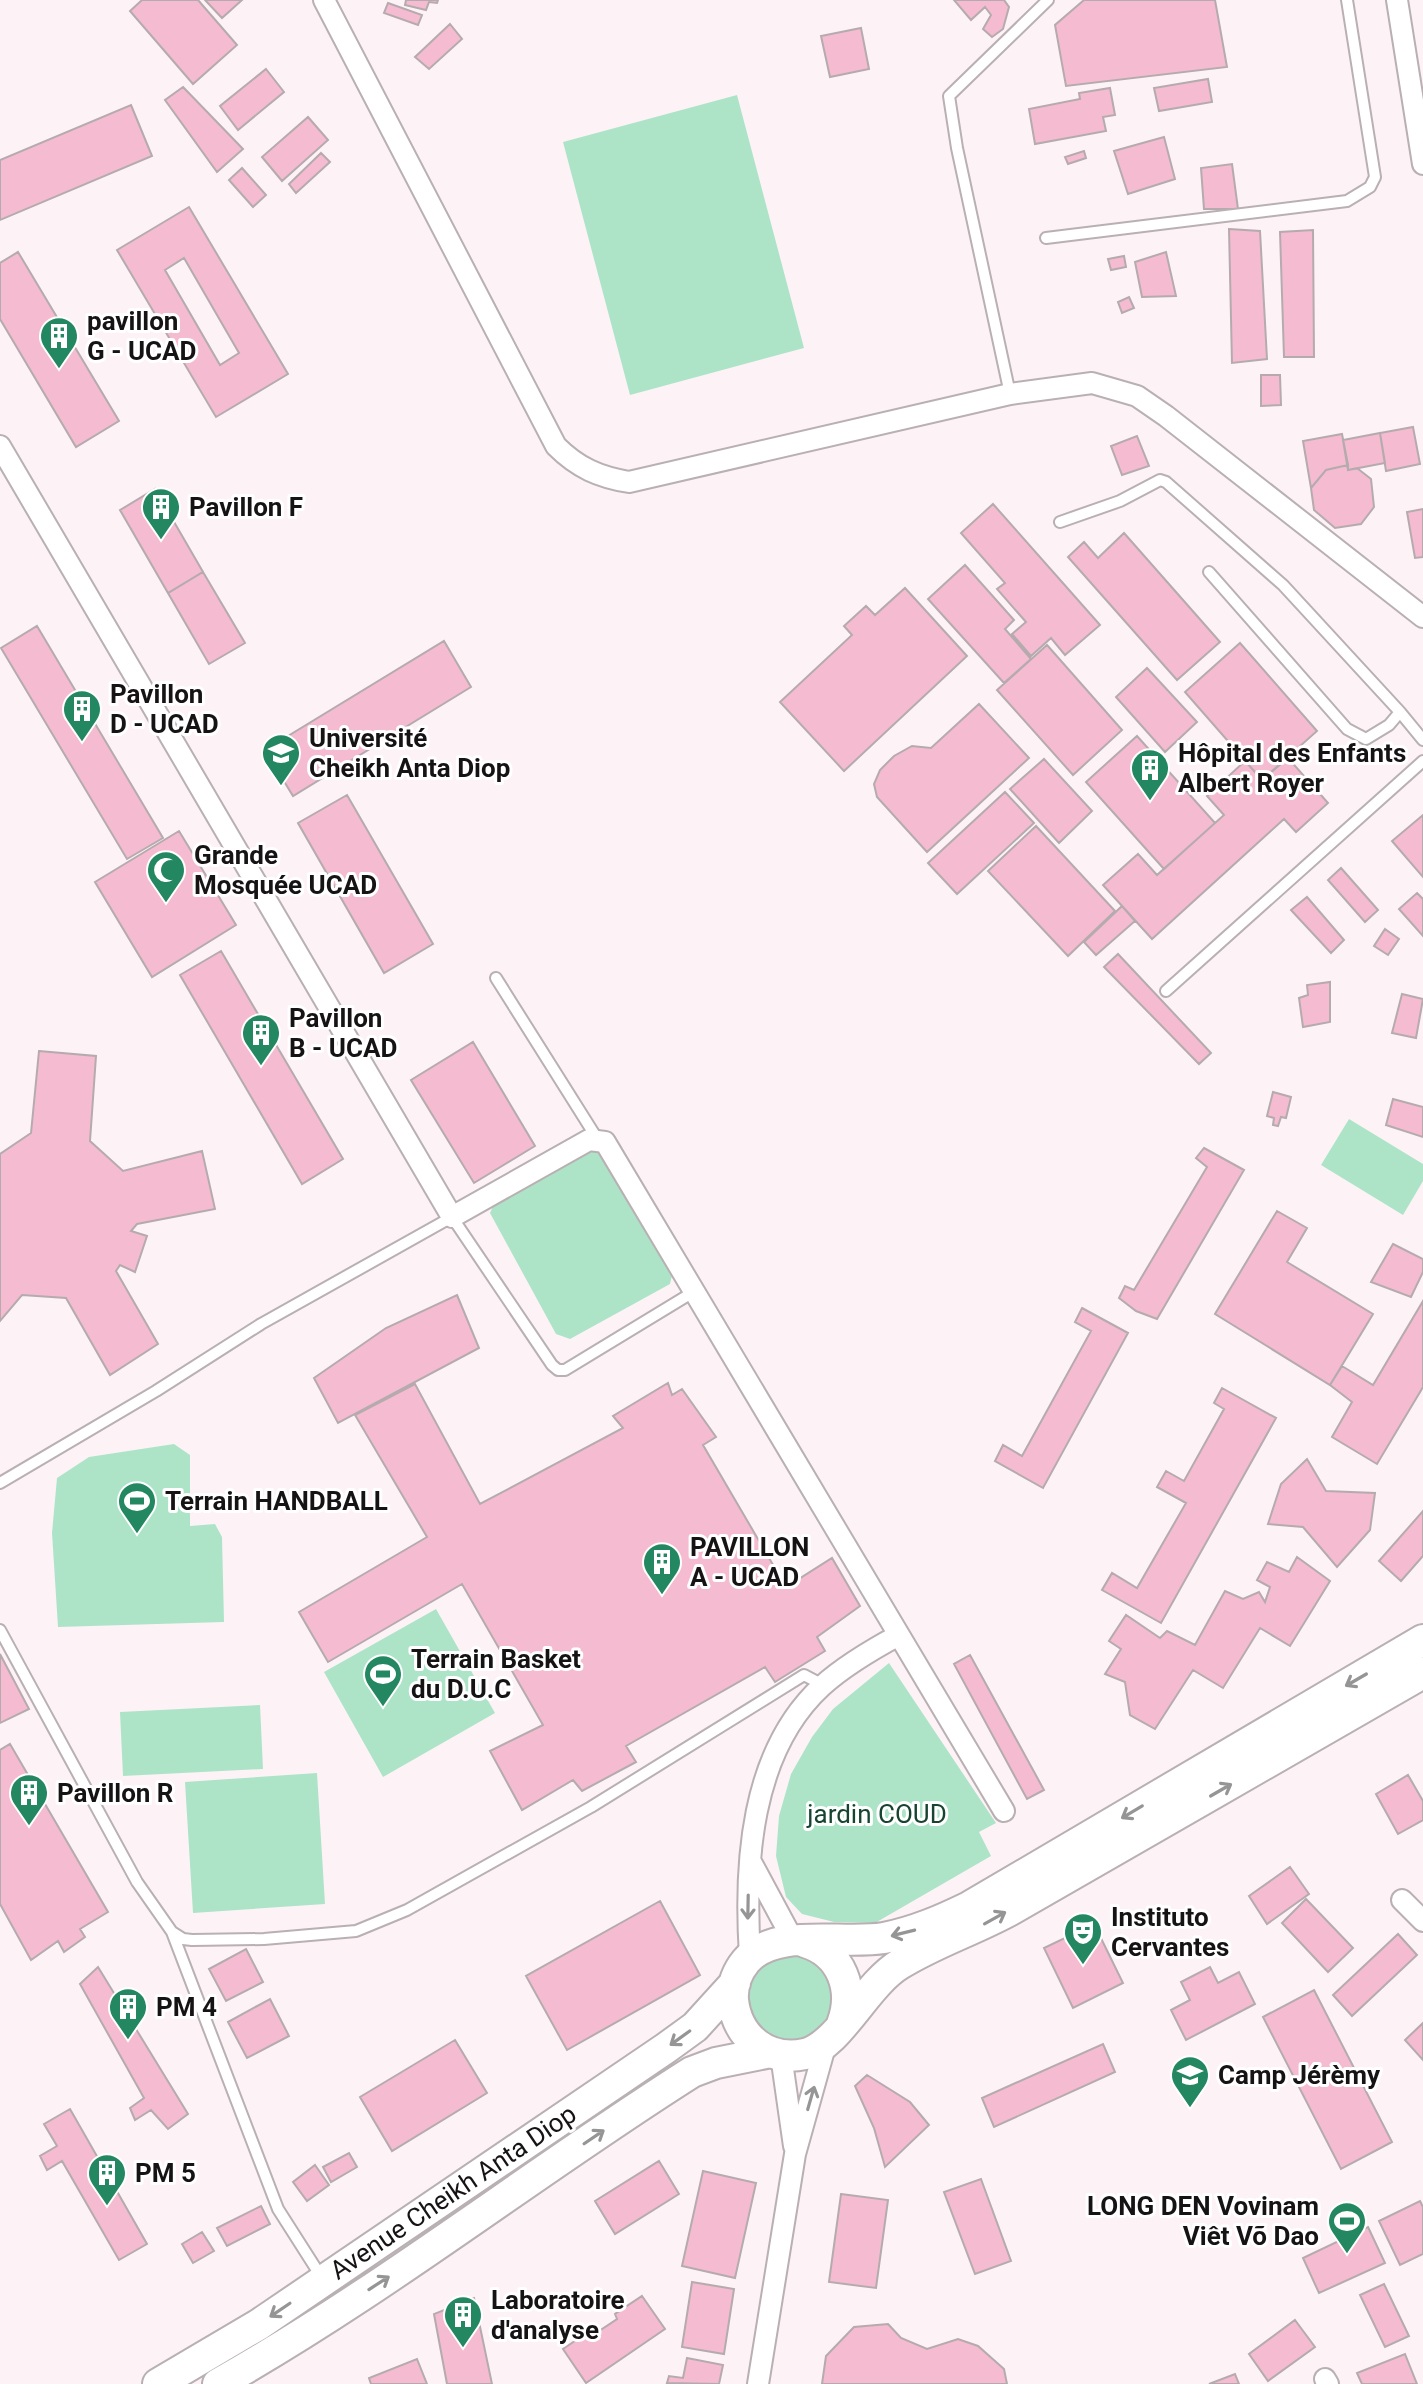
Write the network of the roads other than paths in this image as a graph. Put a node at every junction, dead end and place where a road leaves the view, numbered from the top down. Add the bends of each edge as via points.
1 (324, 0) edge
2 (1048, 0) edge
3 (1347, 0) edge
4 (1397, 0) edge
5 (1423, 164) edge
6 (1046, 238) dead end
7 (1010, 394) junction
8 (0, 446) edge
9 (1060, 522) dead end
10 (1209, 572) dead end
11 (1423, 617) edge
12 (1400, 712) junction
13 (1423, 740) edge
14 (1423, 761) edge
15 (496, 978) dead end
16 (1166, 991) dead end
17 (598, 1140) junction
18 (452, 1217) junction
19 (695, 1291) junction
20 (0, 1483) edge
21 (0, 1630) edge
22 (899, 1635) junction
23 (1423, 1640) edge
24 (1421, 1676) edge
25 (823, 1685) junction
26 (1004, 1811) dead end
27 (750, 1859) junction
28 (1402, 1900) dead end
29 (1423, 1921) edge
30 (172, 1932) junction
31 (798, 1940) junction
32 (750, 1956) junction
33 (735, 1983) junction
34 (834, 2034) junction
35 (776, 2054) junction
36 (795, 2154) junction
37 (323, 2280) junction
38 (158, 2384) edge
39 (218, 2384) edge
40 (758, 2384) edge

1 - 7 street via 556,446 572,463 601,478 629,482
2 - 7 lane via 949,96
3 - 6 lane via 1375,177 1370,187 1347,201
4 - 5 street
7 - 11 street via 1092,383 1137,396
8 - 18 street
9 - 12 lane via 1166,482 1283,585
10 - 12 lane via 1347,729 1366,739
12 - 13 lane
14 - 16 lane
15 - 17 lane
17 - 18 street via 589,1140
17 - 19 street via 605,1142
18 - 19 lane via 558,1370
18 - 20 lane via 261,1324
19 - 22 street
21 - 30 lane via 137,1882
22 - 25 street
22 - 26 street
23 -> 31 main road via 969,1907 886,1938
34 -> 24 main road via 899,1964 981,1926
25 - 27 street via 798,1714 774,1757
25 - 30 lane via 804,1675 591,1807 407,1910 356,1931 206,1940 183,1939
27 - 31 street
27 -> 32 street
28 - 29 street
30 - 37 lane via 278,2209
31 - 32 main road via 772,1943
31 - 34 main road via 824,1950 841,1970 848,1998
32 - 33 main road
33 - 35 main road via 738,2023 756,2045
33 -> 37 main road, Avenue Cheikh Anta Diop via 695,2027 666,2048
34 - 35 main road via 810,2052
36 -> 34 street
35 - 36 street
39 -> 35 main road, Avenue Cheikh Anta Diop via 297,2337 692,2072
36 - 40 street
37 -> 38 main road, Avenue Cheikh Anta Diop

